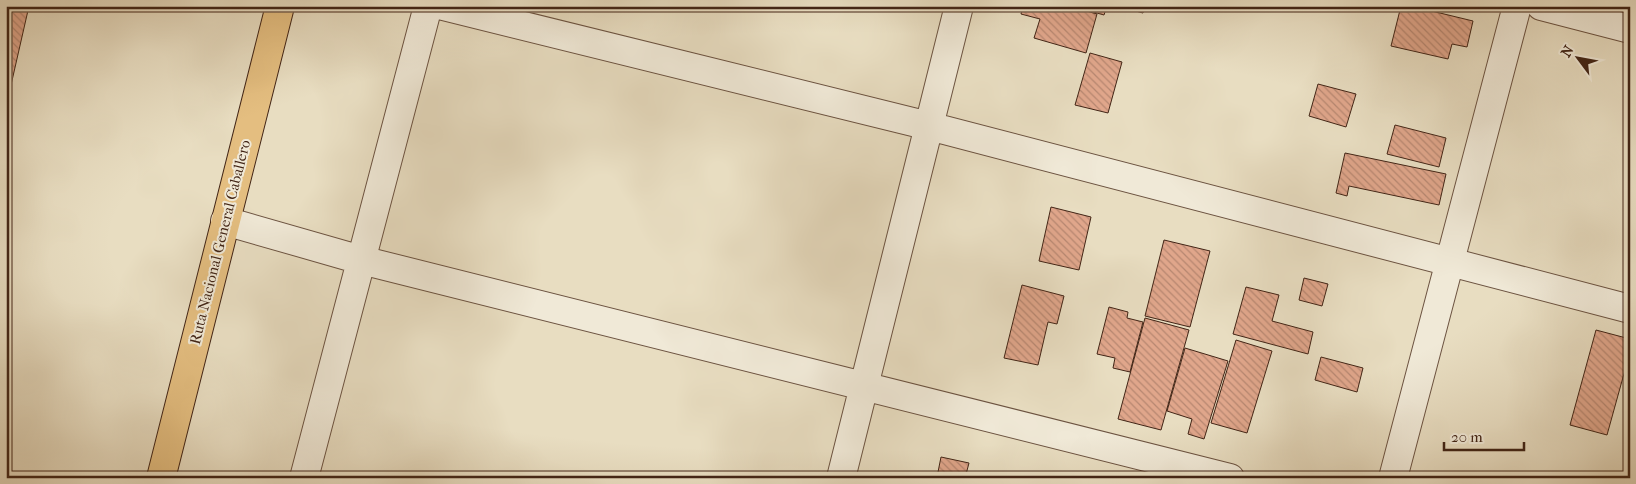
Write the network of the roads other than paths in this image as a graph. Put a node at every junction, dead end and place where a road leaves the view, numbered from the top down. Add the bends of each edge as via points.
1 (280, 6) edge
2 (428, 6) edge
3 (443, 6) edge
4 (959, 6) edge
5 (1517, 6) edge
6 (1541, 6) edge
7 (1630, 29) edge
8 (929, 126) junction
9 (225, 222) junction
10 (361, 260) junction
11 (1450, 262) junction
12 (1630, 309) edge
13 (864, 386) junction
14 (1161, 469) edge
15 (161, 478) edge
16 (304, 478) edge
17 (841, 478) edge
18 (1230, 478) edge
19 (1393, 478) edge

1 - 9 highway, Ruta Nacional General Caballero
2 - 10 street
3 - 8 street
4 - 8 street
5 - 11 street
6 - 7 street
8 - 11 street
8 - 13 street
9 - 10 street
9 - 15 highway, Ruta Nacional General Caballero
10 - 13 street
10 - 16 street
11 - 12 street
11 - 19 street
13 - 14 street
13 - 17 street
14 - 18 street

